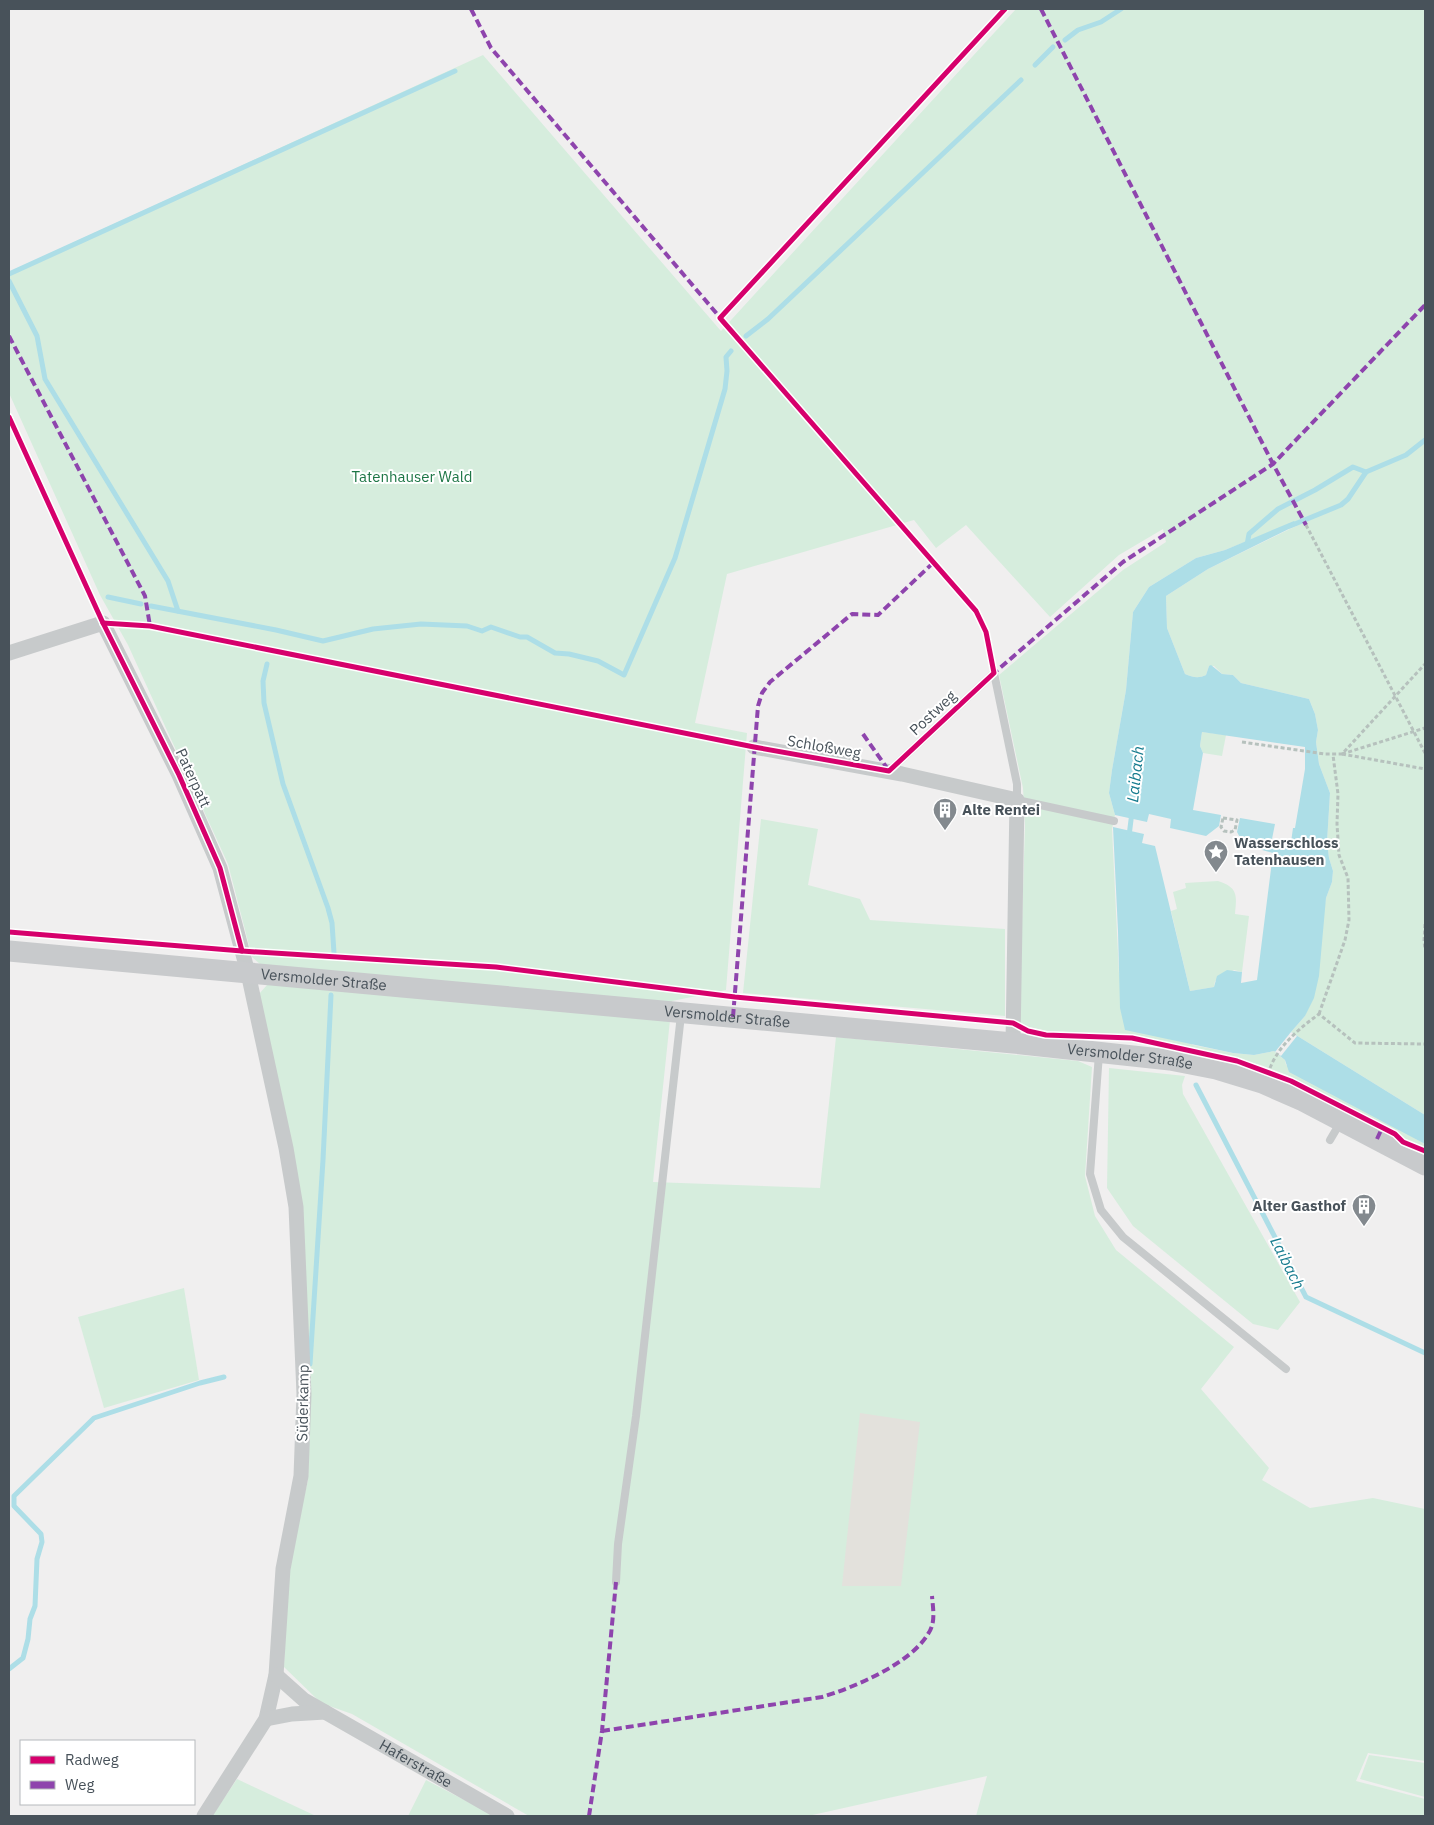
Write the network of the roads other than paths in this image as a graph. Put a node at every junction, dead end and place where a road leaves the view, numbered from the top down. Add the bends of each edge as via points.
1 (9, 654) edge
2 (754, 747) dead end
3 (889, 771) junction
4 (1017, 800) junction
5 (1114, 821) dead end
6 (9, 951) edge
7 (248, 973) junction
8 (681, 1012) junction
9 (1013, 1043) junction
10 (1099, 1052) junction
11 (1341, 1121) junction
12 (1330, 1140) dead end
13 (1425, 1165) edge
14 (1286, 1369) dead end
15 (616, 1582) dead end
16 (276, 1675) junction
17 (325, 1712) junction
18 (266, 1718) junction
19 (204, 1816) edge
20 (507, 1816) edge

1 - 7 street, Paterpatt via 104,623 179,775 220,868
2 - 3 street, Schloßweg
3 - 4 street, Schloßweg
3 - 4 lane, Postweg via 994,673 1017,784
4 - 5 lane, Schloßweg
4 - 9 street
6 - 7 main road, Versmolder Straße
7 - 8 main road, Versmolder Straße
7 - 16 street, Süderkamp via 296,1207 302,1321 301,1476 283,1569
8 - 9 main road, Versmolder Straße
8 - 15 lane
9 - 10 main road, Versmolder Straße
10 - 11 main road, Versmolder Straße via 1216,1069 1262,1083
10 - 14 lane via 1090,1174 1101,1210 1122,1237
11 - 12 lane
11 - 13 main road, Versmolder Straße
16 - 17 street, Haferstraße via 304,1700
16 - 18 street, Süderkamp
17 - 18 street
17 - 20 street, Haferstraße
18 - 19 street, Süderkamp

